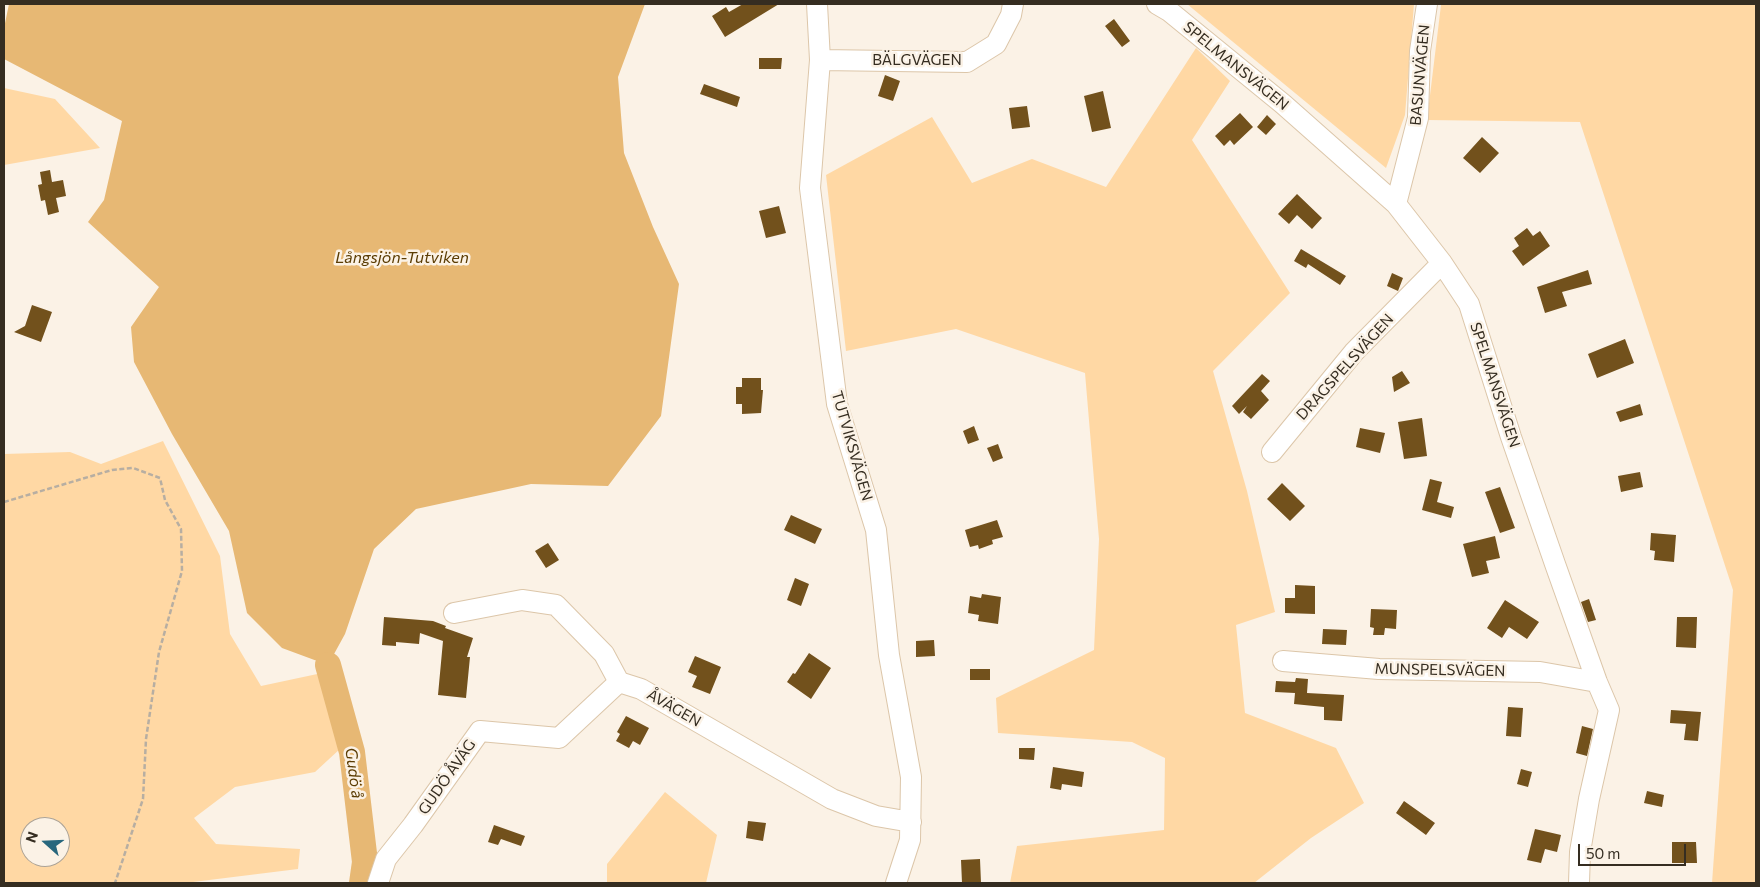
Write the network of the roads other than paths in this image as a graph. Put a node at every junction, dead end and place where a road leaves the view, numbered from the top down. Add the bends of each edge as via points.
1 (817, 4) edge
2 (1013, 4) edge
3 (1158, 4) edge
4 (1427, 4) edge
5 (820, 60) junction
6 (1396, 204) junction
7 (1442, 262) junction
8 (1272, 452) dead end
9 (454, 613) dead end
10 (1283, 661) dead end
11 (619, 682) junction
12 (1597, 682) junction
13 (911, 822) junction
14 (378, 883) edge
15 (896, 883) edge
16 (1579, 883) edge

1 - 5 street, TUTVIKSVÄGEN
2 - 5 street, BÄLGVÄGEN via 996,44 967,62
3 - 6 street, SPELMANSVÄGEN via 1283,104
4 - 6 street, BASUNVÄGEN via 1420,51 1418,118
5 - 13 street, TUTVIKSVÄGEN via 810,188 837,404 876,530 889,655 911,777
6 - 7 street, SPELMANSVÄGEN
7 - 8 street, DRAGSPELSVÄGEN via 1354,352
7 - 12 street, SPELMANSVÄGEN via 1469,304 1511,437
9 - 11 street via 522,600 556,605 604,654
10 - 12 street, MUNSPELSVÄGEN via 1379,669 1540,672
11 - 13 street, ÅVÄGEN via 641,689 832,799 876,816
11 - 14 street, GUDÖ ÅVÄG via 559,738 480,731 386,858
12 - 16 street, SPELMANSVÄGEN via 1609,710 1589,799 1580,852
13 - 15 street, TUTVIKSVÄGEN via 910,840

